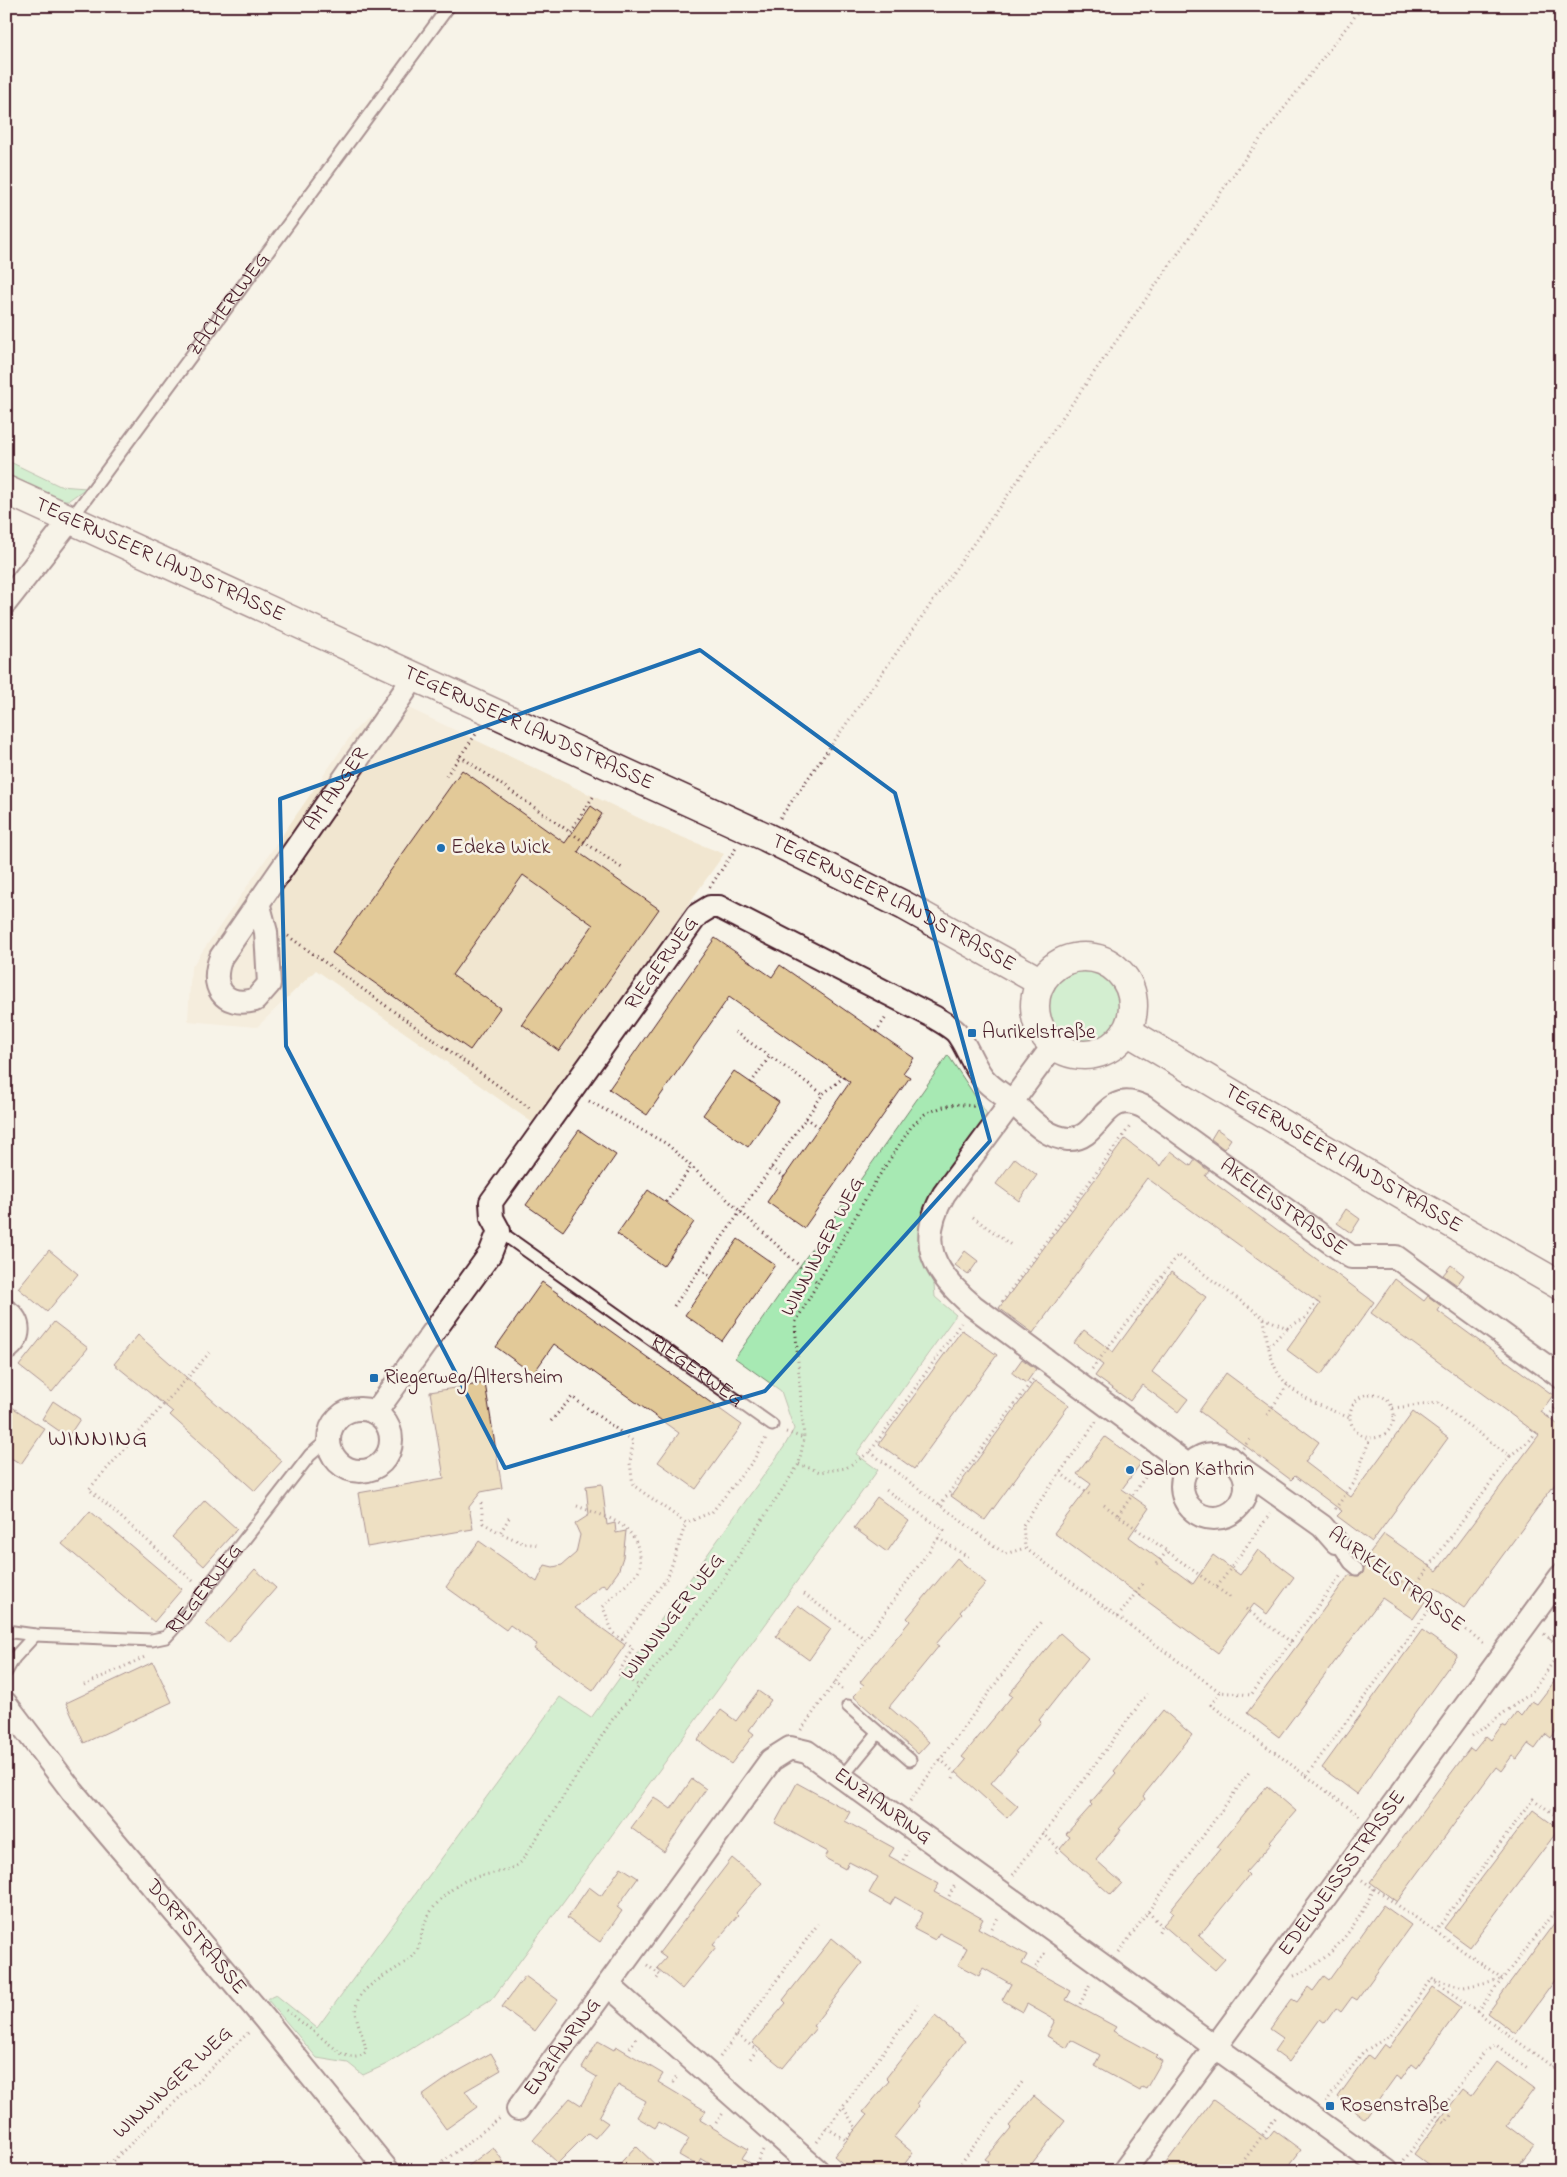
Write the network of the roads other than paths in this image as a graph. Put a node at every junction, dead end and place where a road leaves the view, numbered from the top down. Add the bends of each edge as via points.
1 (449, 6) edge
2 (6, 490) edge
3 (71, 520) junction
4 (6, 602) edge
5 (415, 676) junction
6 (258, 902) dead end
7 (1041, 982) junction
8 (1127, 1031) junction
9 (1053, 1046) junction
10 (1012, 1102) junction
11 (499, 1231) junction
12 (1560, 1285) edge
13 (6, 1311) edge
14 (6, 1349) edge
15 (1561, 1377) edge
16 (375, 1413) junction
17 (772, 1426) road end
18 (329, 1439) junction
19 (1189, 1466) junction
20 (1242, 1469) junction
21 (1329, 1534) joint
22 (1353, 1566) road end
23 (1561, 1576) edge
24 (6, 1631) edge
25 (35, 1635) junction
26 (6, 1672) edge
27 (6, 1704) edge
28 (848, 1706) dead end
29 (878, 1733) junction
30 (910, 1760) dead end
31 (842, 1777) junction
32 (608, 1984) junction
33 (1215, 2046) junction
34 (518, 2109) dead end
35 (811, 2165) edge
36 (388, 2171) edge
37 (1124, 2171) edge
38 (1387, 2171) edge

1 - 3 lane, ZACHERLWEG
2 - 3 main road, TEGERNSEER LANDSTRASSE
3 - 4 street, ZACHERLWEG
3 - 5 main road, TEGERNSEER LANDSTRASSE
5 - 6 street, AM ANGER
5 - 7 main road, TEGERNSEER LANDSTRASSE via 766,837 905,906
7 - 8 main road via 1051,970 1078,957 1108,963 1121,973 1129,986 1133,1016
7 - 9 main road via 1035,1009 1044,1036
8 - 9 main road via 1113,1047 1094,1055 1072,1055
8 - 12 main road, TEGERNSEER LANDSTRASSE
9 - 10 street
10 - 11 street, RIEGERWEG via 992,1086 969,1058 956,1032 934,1017 719,907 710,907 697,915 491,1202 492,1218
10 - 15 street, AKELEISTRASSE via 1049,1133 1069,1139 1084,1136 1104,1112 1124,1101 1136,1102 1351,1257 1396,1257
10 - 19 street via 934,1212 928,1235 936,1262 949,1285 981,1313
11 - 16 street via 490,1254
11 - 17 lane, RIEGERWEG
13 - 14 street via 14,1317 19,1330 14,1343
16 - 18 street, RIEGERWEG via 366,1410 348,1412 334,1423
16 - 18 street via 388,1428 390,1448 386,1457 370,1469 350,1470 342,1465 330,1449
18 - 25 lane, RIEGERWEG via 310,1455 166,1637 152,1640
19 - 20 street, AURIKELSTRASSE via 1205,1455 1215,1454 1234,1460
19 - 20 street via 1181,1486 1186,1502 1196,1514 1218,1519 1237,1510 1243,1501 1246,1479
20 - 21 street, AURIKELSTRASSE
21 - 22 lane
23 - 33 street, EDELWEISSSTRASSE via 1376,1828 1358,1874
24 - 25 lane, RIEGERWEG
25 - 26 lane
27 - 36 street, DORFSTRASSE via 72,1792 264,2018
28 - 29 lane
29 - 30 lane
29 - 31 lane
31 - 32 street, ENZIANRING via 807,1752 790,1748 771,1760
31 - 33 street, ENZIANRING
32 - 34 street, ENZIANRING
32 - 35 street, ENZIANRING
33 - 37 street, EDELWEISSSTRASSE
33 - 38 street

